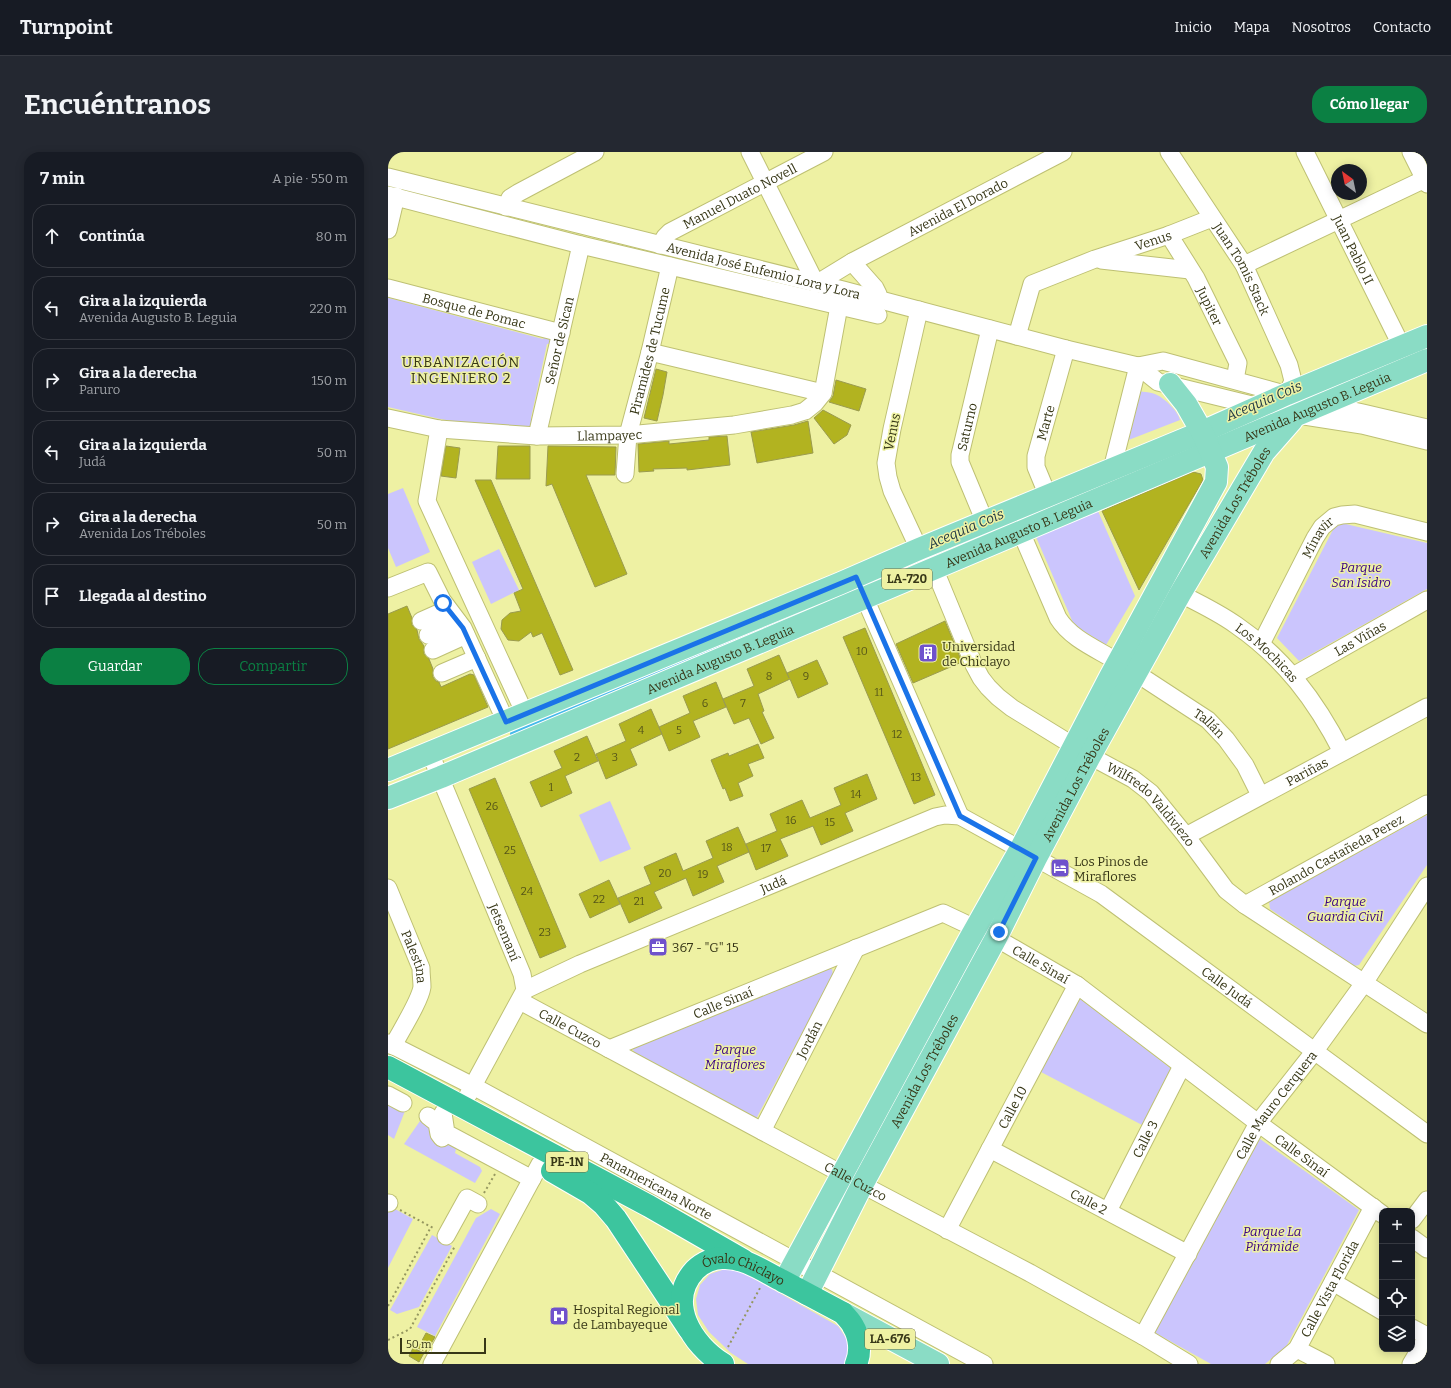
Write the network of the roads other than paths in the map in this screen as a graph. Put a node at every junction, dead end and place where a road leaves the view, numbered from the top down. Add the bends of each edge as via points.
1 (595, 152) edge
2 (750, 152) edge
3 (824, 152) edge
4 (1063, 152) edge
5 (1169, 152) edge
6 (1305, 152) edge
7 (1411, 152) edge
8 (388, 177) edge
9 (1426, 181) edge
10 (766, 182) junction
11 (392, 196) edge
12 (506, 207) junction
13 (1212, 218) junction
14 (1339, 220) junction
15 (388, 230) edge
16 (1169, 235) junction
17 (581, 245) junction
18 (660, 245) junction
19 (1095, 259) junction
20 (852, 262) junction
21 (1244, 265) junction
22 (670, 266) junction
23 (1190, 270) junction
24 (816, 284) junction
25 (388, 288) edge
26 (839, 306) junction
27 (878, 307) junction
28 (919, 310) junction
29 (990, 329) junction
30 (560, 333) junction
31 (1017, 336) junction
32 (1427, 336) edge
33 (1402, 347) junction
34 (1066, 349) junction
35 (650, 352) junction
36 (1427, 360) edge
37 (1138, 366) junction
38 (1235, 380) junction
39 (1170, 384) junction
40 (823, 393) junction
41 (1287, 394) junction
42 (1321, 404) junction
43 (1259, 406) junction
44 (1297, 414) junction
45 (388, 418) edge
46 (1427, 428) edge
47 (438, 429) junction
48 (628, 435) junction
49 (537, 436) junction
50 (1427, 441) edge
51 (1206, 442) junction
52 (1112, 469) junction
53 (625, 474) dead end
54 (1048, 496) junction
55 (985, 522) junction
56 (1021, 532) junction
57 (1427, 532) edge
58 (920, 549) junction
59 (934, 567) junction
60 (1161, 584) junction
61 (860, 587) junction
62 (388, 588) edge
63 (1180, 594) junction
64 (1427, 600) edge
65 (461, 629) junction
66 (430, 642) junction
67 (1261, 644) junction
68 (1118, 662) junction
69 (1136, 673) junction
70 (1293, 676) junction
71 (1427, 707) edge
72 (516, 718) junction
73 (515, 745) junction
74 (1082, 751) junction
75 (1342, 752) junction
76 (430, 753) junction
77 (390, 765) edge
78 (441, 777) junction
79 (1260, 795) junction
80 (388, 798) edge
81 (1427, 804) edge
82 (960, 816) junction
83 (1186, 836) junction
84 (1028, 854) junction
85 (1427, 886) edge
86 (388, 888) edge
87 (1246, 906) junction
88 (976, 930) junction
89 (996, 938) junction
90 (856, 948) junction
91 (1364, 983) junction
92 (1077, 985) junction
93 (523, 996) junction
94 (1427, 1024) edge
95 (390, 1044) edge
96 (609, 1049) junction
97 (1314, 1052) junction
98 (1182, 1066) junction
99 (388, 1067) edge
100 (388, 1084) edge
101 (473, 1086) junction
102 (388, 1095) edge
103 (403, 1103) dead end
104 (444, 1112) junction
105 (1258, 1123) junction
106 (762, 1131) junction
107 (1427, 1134) edge
108 (990, 1149) junction
109 (496, 1171) road end
110 (536, 1171) junction
111 (842, 1174) junction
112 (862, 1185) junction
113 (481, 1199) road end
114 (1427, 1200) edge
115 (1108, 1211) junction
116 (1378, 1211) edge
117 (1415, 1216) edge
118 (947, 1230) junction
119 (446, 1236) road end
120 (1415, 1240) edge
121 (1427, 1249) edge
122 (1188, 1254) junction
123 (743, 1260) junction
124 (796, 1262) junction
125 (818, 1274) junction
126 (784, 1282) junction
127 (1333, 1282) junction
128 (808, 1294) junction
129 (1379, 1308) edge
130 (843, 1313) junction
131 (1415, 1330) edge
132 (693, 1335) junction
133 (1143, 1336) junction
134 (1427, 1337) edge
135 (1297, 1349) junction
136 (725, 1356) edge
137 (432, 1364) edge
138 (704, 1364) edge
139 (856, 1364) edge
140 (938, 1364) edge
141 (984, 1364) edge
142 (1189, 1364) edge
143 (1279, 1364) edge
144 (1326, 1364) edge
145 (1411, 1364) edge

1 - 12 street via 518,193 510,198
2 - 10 street
3 - 10 street, Manuel Duato Novell
4 - 20 street, Avenida El Dorado
5 - 13 street, Juan Tomis Stack
6 - 14 street, Juan Pablo II
7 - 9 street
8 - 12 street, Avenida José Eufemio Lora y Lora
9 - 14 street
10 - 18 street, Manuel Duato Novell via 670,232
10 - 24 street
11 - 15 street
11 - 17 street
12 - 18 street, Avenida José Eufemio Lora y Lora
13 - 16 street, Venus
13 - 21 street, Juan Tomis Stack
14 - 21 street
14 - 33 street, Juan Pablo II
16 - 19 street, Venus
16 - 23 street, Jupiter
17 - 22 street
17 - 30 street, Señor de Sican
18 - 24 street, Avenida José Eufemio Lora y Lora
19 - 23 street
19 - 31 street, Venus via 1032,284
20 - 24 street, Avenida El Dorado
20 - 27 street via 875,288 878,294
21 - 41 street, Juan Tomis Stack via 1289,365 1293,381
22 - 26 street
22 - 35 street, Piramides de Tucume
23 - 38 street, Jupiter via 1238,363
24 - 27 street, Avenida José Eufemio Lora y Lora
25 - 30 street, Bosque de Pomac
26 - 27 street
26 - 40 street
27 - 28 street, Avenida José Eufemio Lora y Lora
28 - 29 street, Avenida José Eufemio Lora y Lora
28 - 58 street, Venus via 886,463 892,491
29 - 31 street, Avenida José Eufemio Lora y Lora
29 - 55 street, Saturno via 960,455 960,462
30 - 49 street, Señor de Sican
31 - 34 street, Avenida José Eufemio Lora y Lora
32 - 33 main road, Avenida Augusto B. Leguia / LA-720
33 - 41 main road, Avenida Augusto B. Leguia / LA-720
34 - 37 street, Avenida José Eufemio Lora y Lora
34 - 54 street, Marte via 1036,456 1036,467
35 - 40 street
35 - 48 street, Piramides de Tucume
36 - 42 main road, Avenida Augusto B. Leguia / LA-720
37 - 38 street, Avenida José Eufemio Lora y Lora via 1163,361
37 - 39 street, Avenida José Eufemio Lora y Lora via 1158,382
37 - 52 street
38 - 41 street, Avenida José Eufemio Lora y Lora
39 - 43 street, Avenida José Eufemio Lora y Lora
39 - 51 main road, Avenida Los Tréboles via 1186,404
40 - 48 street, Llampayec via 805,411 792,416 734,425
41 - 42 street, Avenida José Eufemio Lora y Lora
41 - 43 main road, Avenida Augusto B. Leguia / LA-720
42 - 44 main road, Avenida Augusto B. Leguia / LA-720
42 - 46 street, Avenida José Eufemio Lora y Lora
43 - 44 street, Avenida José Eufemio Lora y Lora
43 - 51 main road, Avenida Augusto B. Leguia / LA-720
44 - 50 street, Avenida José Eufemio Lora y Lora via 1362,425
44 - 51 main road, Avenida Augusto B. Leguia / LA-720
44 - 63 main road, Avenida Los Tréboles via 1264,452
45 - 47 street, Llampayec
47 - 49 street, Llampayec
47 - 72 street via 428,501
48 - 49 street, Llampayec
48 - 53 street, Piramides de Tucume
51 - 52 main road, Avenida Augusto B. Leguia / LA-720
51 - 56 main road, Avenida Augusto B. Leguia / LA-720
51 - 60 main road, Avenida Los Tréboles via 1217,467 1216,482
52 - 54 main road, Avenida Augusto B. Leguia / LA-720
54 - 55 main road, Avenida Augusto B. Leguia / LA-720
55 - 58 main road, Avenida Augusto B. Leguia / LA-720
56 - 59 main road, Avenida Augusto B. Leguia / LA-720
56 - 68 street via 1063,626 1070,634
57 - 67 street, Minavir via 1355,514 1334,517 1322,527 1315,538
58 - 59 street, Wilfredo Valdiviezo
58 - 61 main road, Avenida Augusto B. Leguia / LA-720
59 - 61 main road, Avenida Augusto B. Leguia / LA-720
59 - 74 street, Wilfredo Valdiviezo via 981,678 1012,708
60 - 63 street, Los Mochicas
60 - 68 main road, Avenida Los Tréboles
61 - 72 main road, Avenida Augusto B. Leguia / LA-720
61 - 73 main road, Avenida Augusto B. Leguia / LA-720
61 - 82 street
62 - 65 street via 428,572
63 - 67 street, Los Mochicas via 1209,608
63 - 69 main road, Avenida Los Tréboles
64 - 70 street, Las Viñas
65 - 66 street
65 - 66 street
65 - 66 street
65 - 72 street
67 - 70 street, Los Mochicas
68 - 74 main road, Avenida Los Tréboles
69 - 74 main road, Avenida Los Tréboles
69 - 79 street, Tallán via 1208,720 1245,765
70 - 75 street, Los Mochicas via 1320,712
71 - 75 street, Pariñas
72 - 73 main road
72 - 76 main road, Avenida Augusto B. Leguia / LA-720
73 - 78 main road, Avenida Augusto B. Leguia / LA-720
74 - 83 street, Wilfredo Valdiviezo via 1133,779 1151,793
74 - 84 main road, Avenida Los Tréboles
75 - 79 street, Pariñas
76 - 77 main road, Avenida Augusto B. Leguia / LA-720
76 - 78 street, Jetsemaní
78 - 80 main road, Avenida Augusto B. Leguia / LA-720
78 - 93 street, Jetsemaní via 522,974
79 - 83 street, Pariñas
81 - 87 street, Rolando Castañeda Perez
82 - 84 street, Judá
82 - 93 street, Judá via 935,817 580,964
83 - 87 street, Wilfredo Valdiviezo via 1226,890
84 - 88 main road, Avenida Los Tréboles
84 - 89 main road, Avenida Los Tréboles
84 - 97 street, Calle Judá via 1101,894
85 - 91 street, Calle Mauro Cerquera
86 - 95 street, Palestina via 421,968 422,979 422,989 416,1003
87 - 91 street, Wilfredo Valdiviezo
88 - 89 street, Calle Sinaí
88 - 90 street, Calle Sinaí via 943,913
88 - 111 main road, Avenida Los Tréboles
89 - 92 street, Calle Sinaí
89 - 112 main road, Avenida Los Tréboles
90 - 96 street, Calle Sinaí
90 - 106 street, Jordán
91 - 94 street, Wilfredo Valdiviezo
91 - 97 street, Calle Mauro Cerquera
92 - 98 street, Calle Sinaí
92 - 108 street, Calle 10
93 - 96 street, Calle Cuzco
93 - 101 street
95 - 101 street, Panamericana Norte
96 - 106 street, Calle Cuzco
97 - 105 street, Calle Mauro Cerquera
97 - 107 street, Calle Judá
98 - 105 street, Calle Sinaí
98 - 115 street, Calle 3
99 - 104 highway, Panamericana Norte / PE-1N
100 - 104 highway, Panamericana Norte / PE-1N
101 - 104 street
101 - 124 street, Panamericana Norte
102 - 103 street
104 - 109 street via 437,1123 443,1139
104 - 110 highway, Panamericana Norte / PE-1N
104 - 123 highway, Panamericana Norte / PE-1N via 649,1206
105 - 116 street, Calle Sinaí
105 - 122 street, Calle Mauro Cerquera
106 - 111 street, Calle Cuzco
108 - 115 street, Calle 2
108 - 118 street, Calle 10
110 - 132 highway, Panamericana Norte / PE-1N via 590,1193 604,1205
110 - 137 street
111 - 112 street, Calle Cuzco
111 - 124 main road, Avenida Los Tréboles
112 - 118 street, Calle Cuzco
112 - 125 main road, Avenida Los Tréboles
113 - 119 street via 467,1198
114 - 117 street
115 - 122 street, Calle 2
116 - 127 street, Calle Vista Florida
118 - 133 street, Calle Cuzco
120 - 121 street
122 - 133 street, Calle Mauro Cerquera
123 - 126 highway, Óvalo Chiclayo / PE-1N
123 - 132 highway, Óvalo Chiclayo / PE-1N via 712,1259 698,1266 687,1278 682,1291 682,1309
124 - 125 street, Panamericana Norte
124 - 126 main road, Avenida Los Tréboles
125 - 128 main road, Avenida Los Tréboles
125 - 141 street, Panamericana Norte
126 - 128 highway, Óvalo Chiclayo / PE-1N
127 - 129 street
127 - 135 street, Calle Vista Florida
128 - 130 highway, Óvalo Chiclayo / PE-1N
130 - 139 highway, Óvalo Chiclayo / PE-1N via 854,1326 859,1342
130 - 140 main road, LA-676
131 - 134 street
132 - 136 highway, PE-1N
132 - 138 highway, Panamericana Norte / PE-1N
133 - 142 street, Calle Cuzco
134 - 145 street
135 - 143 street, Calle Vista Florida
135 - 144 street

